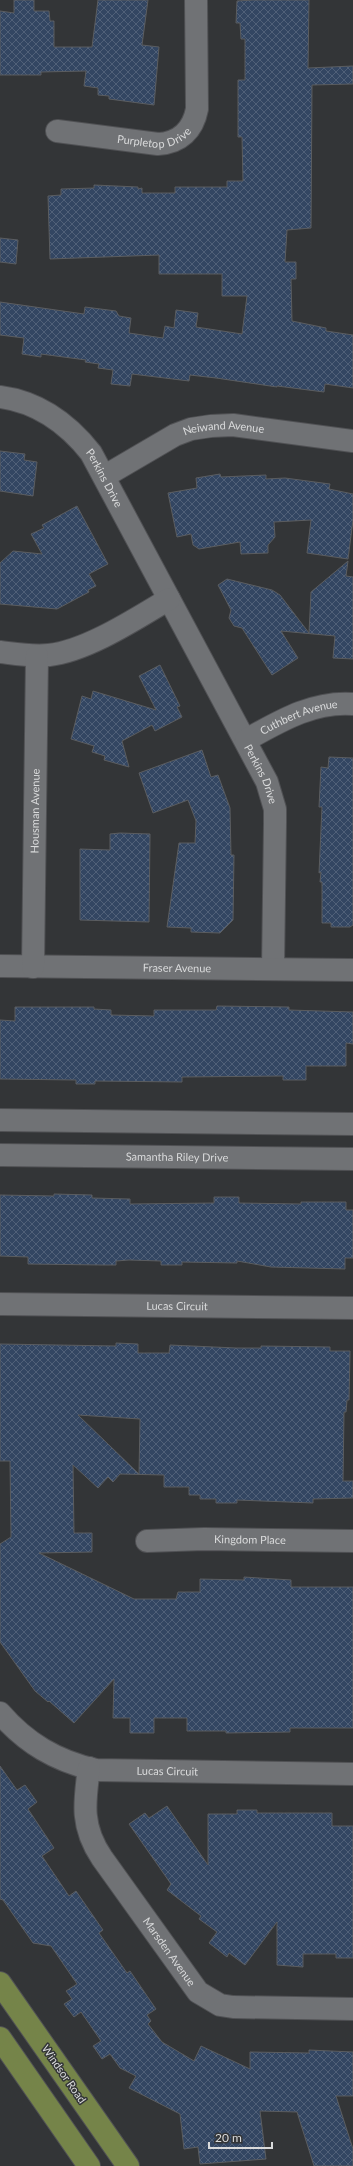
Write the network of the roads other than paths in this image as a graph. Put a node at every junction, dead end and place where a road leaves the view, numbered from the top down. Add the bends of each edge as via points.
1 (196, 0) edge
2 (57, 131) dead end
3 (0, 397) edge
4 (353, 441) edge
5 (105, 476) junction
6 (169, 599) junction
7 (0, 652) edge
8 (37, 656) junction
9 (353, 704) edge
10 (246, 740) junction
11 (0, 966) edge
12 (33, 967) junction
13 (274, 970) junction
14 (353, 970) edge
15 (0, 1120) edge
16 (353, 1124) edge
17 (0, 1155) edge
18 (353, 1159) edge
19 (0, 1304) edge
20 (353, 1308) edge
21 (147, 1541) dead end
22 (353, 1541) edge
23 (0, 1713) edge
24 (89, 1768) junction
25 (353, 1774) edge
26 (0, 1983) edge
27 (353, 2009) edge
28 (0, 2038) edge
29 (89, 2166) edge
30 (128, 2166) edge

1 - 2 street, Purpletop Drive via 197,109 191,127 185,134 168,143 158,144
3 - 5 street, Perkins Drive via 36,408 64,425 79,438
4 - 5 street, Neiwand Avenue via 233,426 211,426 175,435
5 - 6 street, Perkins Drive
6 - 8 street via 90,643 58,654
6 - 10 street, Perkins Drive
7 - 8 street
8 - 12 street, Housman Avenue
9 - 10 street, Cuthbert Avenue via 324,704 308,708
10 - 13 street, Perkins Drive via 268,782 275,809
11 - 12 street, Fraser Avenue
12 - 13 street, Fraser Avenue
13 - 14 street, Fraser Avenue
15 - 16 street
17 - 18 street, Samantha Riley Drive
19 - 20 street, Lucas Circuit
21 - 22 street, Kingdom Place
23 - 24 street, Lucas Circuit via 25,1739 40,1749 56,1758
24 - 25 street, Lucas Circuit via 116,1771
24 - 27 street, Marsden Avenue via 85,1811 91,1840 198,1992 220,2005 233,2007
26 - 30 main road, Windsor Road
28 - 29 main road

